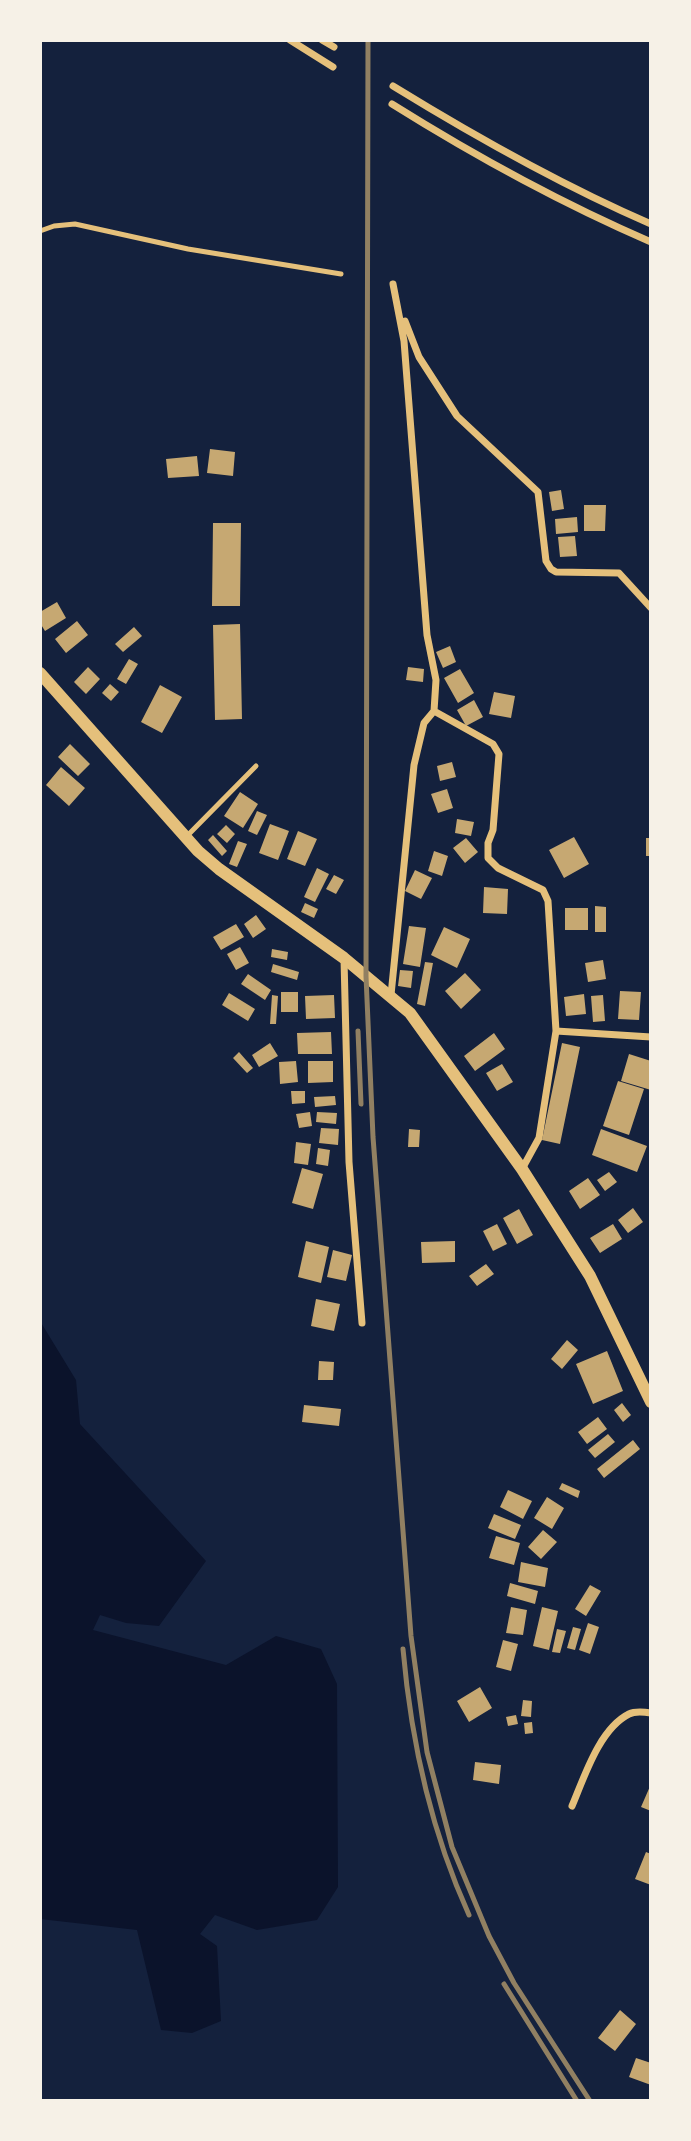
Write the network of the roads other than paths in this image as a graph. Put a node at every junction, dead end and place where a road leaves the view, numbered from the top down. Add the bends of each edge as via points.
1 (290, 40) edge
2 (322, 40) edge
3 (334, 47) dead end
4 (333, 67) dead end
5 (393, 86) dead end
6 (392, 104) dead end
7 (651, 224) edge
8 (40, 231) edge
9 (651, 242) edge
10 (341, 274) dead end
11 (393, 284) dead end
12 (400, 308) junction
13 (651, 608) edge
14 (40, 674) edge
15 (434, 711) junction
16 (256, 766) dead end
17 (185, 839) junction
18 (344, 958) junction
19 (391, 995) junction
20 (556, 1031) junction
21 (651, 1037) edge
22 (522, 1169) junction
23 (362, 1323) dead end
24 (651, 1402) edge
25 (651, 1713) edge
26 (572, 1806) dead end

1 - 4 street
2 - 3 street
5 - 7 street via 527,164
6 - 9 street via 520,179
8 - 10 lane via 75,224 188,249
11 - 12 street
12 - 13 street via 419,357 457,416 538,492 551,569 619,573
12 - 15 street via 427,635 436,680
14 - 17 street
15 - 19 street via 424,723 414,765
15 - 20 street via 493,744 499,754 488,858 498,868 543,890 548,901
16 - 17 lane
17 - 18 street via 219,869
18 - 19 street
18 - 23 street via 348,1148
19 - 22 street via 429,1037
20 - 21 street
20 - 22 street via 539,1138
22 - 24 street via 590,1276
25 - 26 street via 631,1712 618,1721 599,1745

